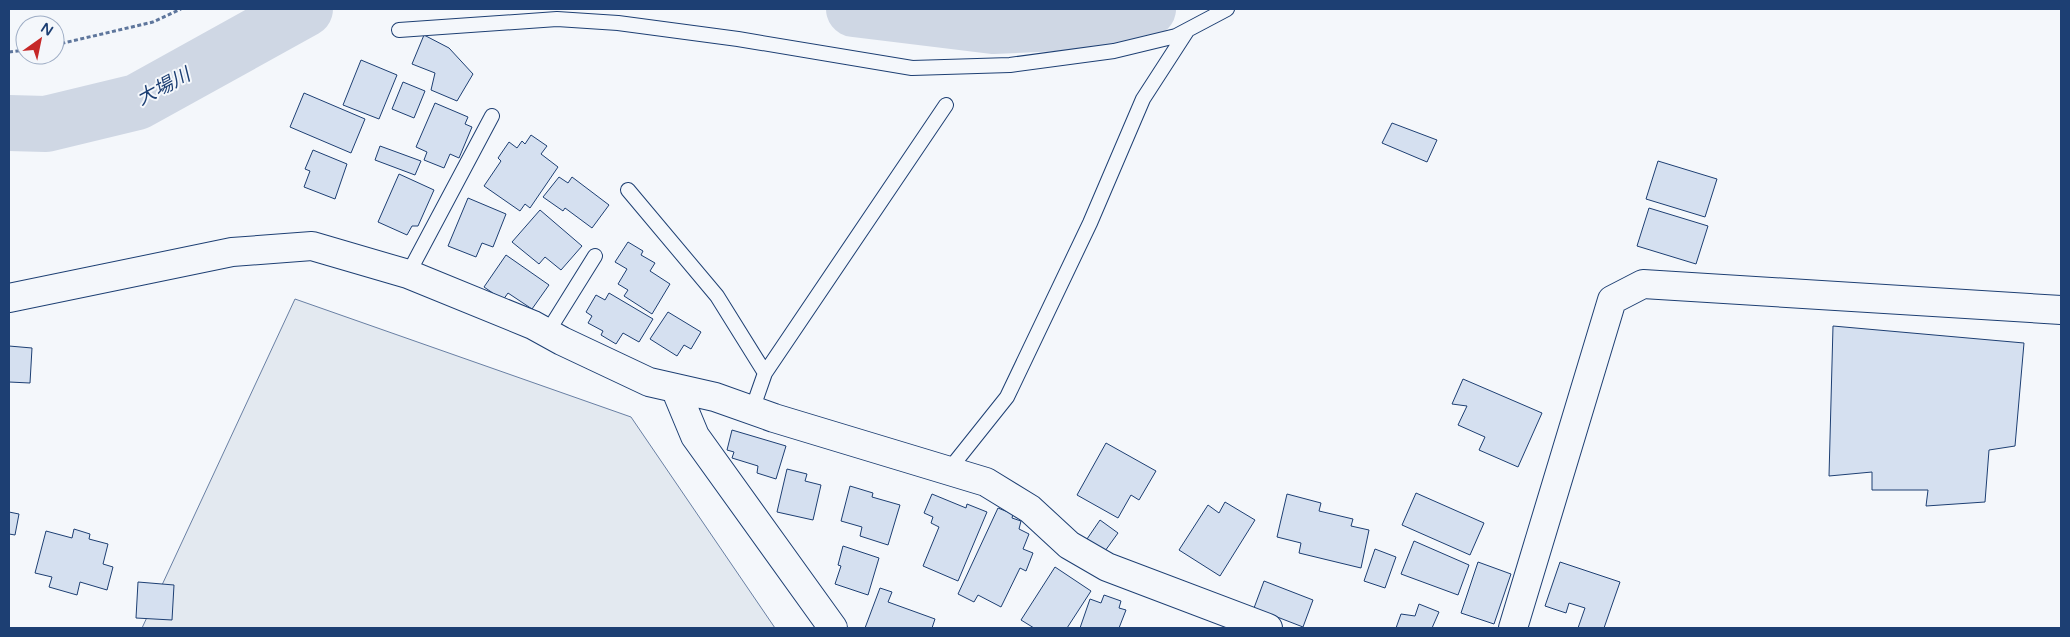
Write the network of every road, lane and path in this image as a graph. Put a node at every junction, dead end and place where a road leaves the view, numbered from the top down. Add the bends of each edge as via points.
1 (181, 9) edge
2 (1227, 9) edge
3 (399, 30) dead end
4 (1187, 30) junction
5 (65, 43) edge
6 (946, 105) dead end
7 (492, 116) dead end
8 (628, 190) dead end
9 (596, 256) dead end
10 (408, 274) junction
11 (9, 298) edge
12 (2061, 310) edge
13 (547, 333) junction
14 (765, 374) junction
15 (675, 388) junction
16 (752, 410) junction
17 (948, 471) junction
18 (833, 628) edge
19 (1268, 628) edge
20 (1513, 628) edge

1 - 5 path via 153,22
2 - 4 lane
3 - 4 lane via 557,19 618,23 912,68 1020,64 1114,51 1176,36
4 - 17 lane via 1143,99 1090,223 1006,396
6 - 14 lane
7 - 10 lane
8 - 14 lane via 717,296
9 - 13 lane
10 - 11 street via 312,246 232,252
10 - 13 street
12 - 20 street via 1643,284 1612,300
13 - 15 street via 649,382
14 - 16 lane
15 - 16 street
15 - 18 street via 695,436
16 - 17 street
17 - 19 street via 986,482 1030,509 1068,545 1107,567

